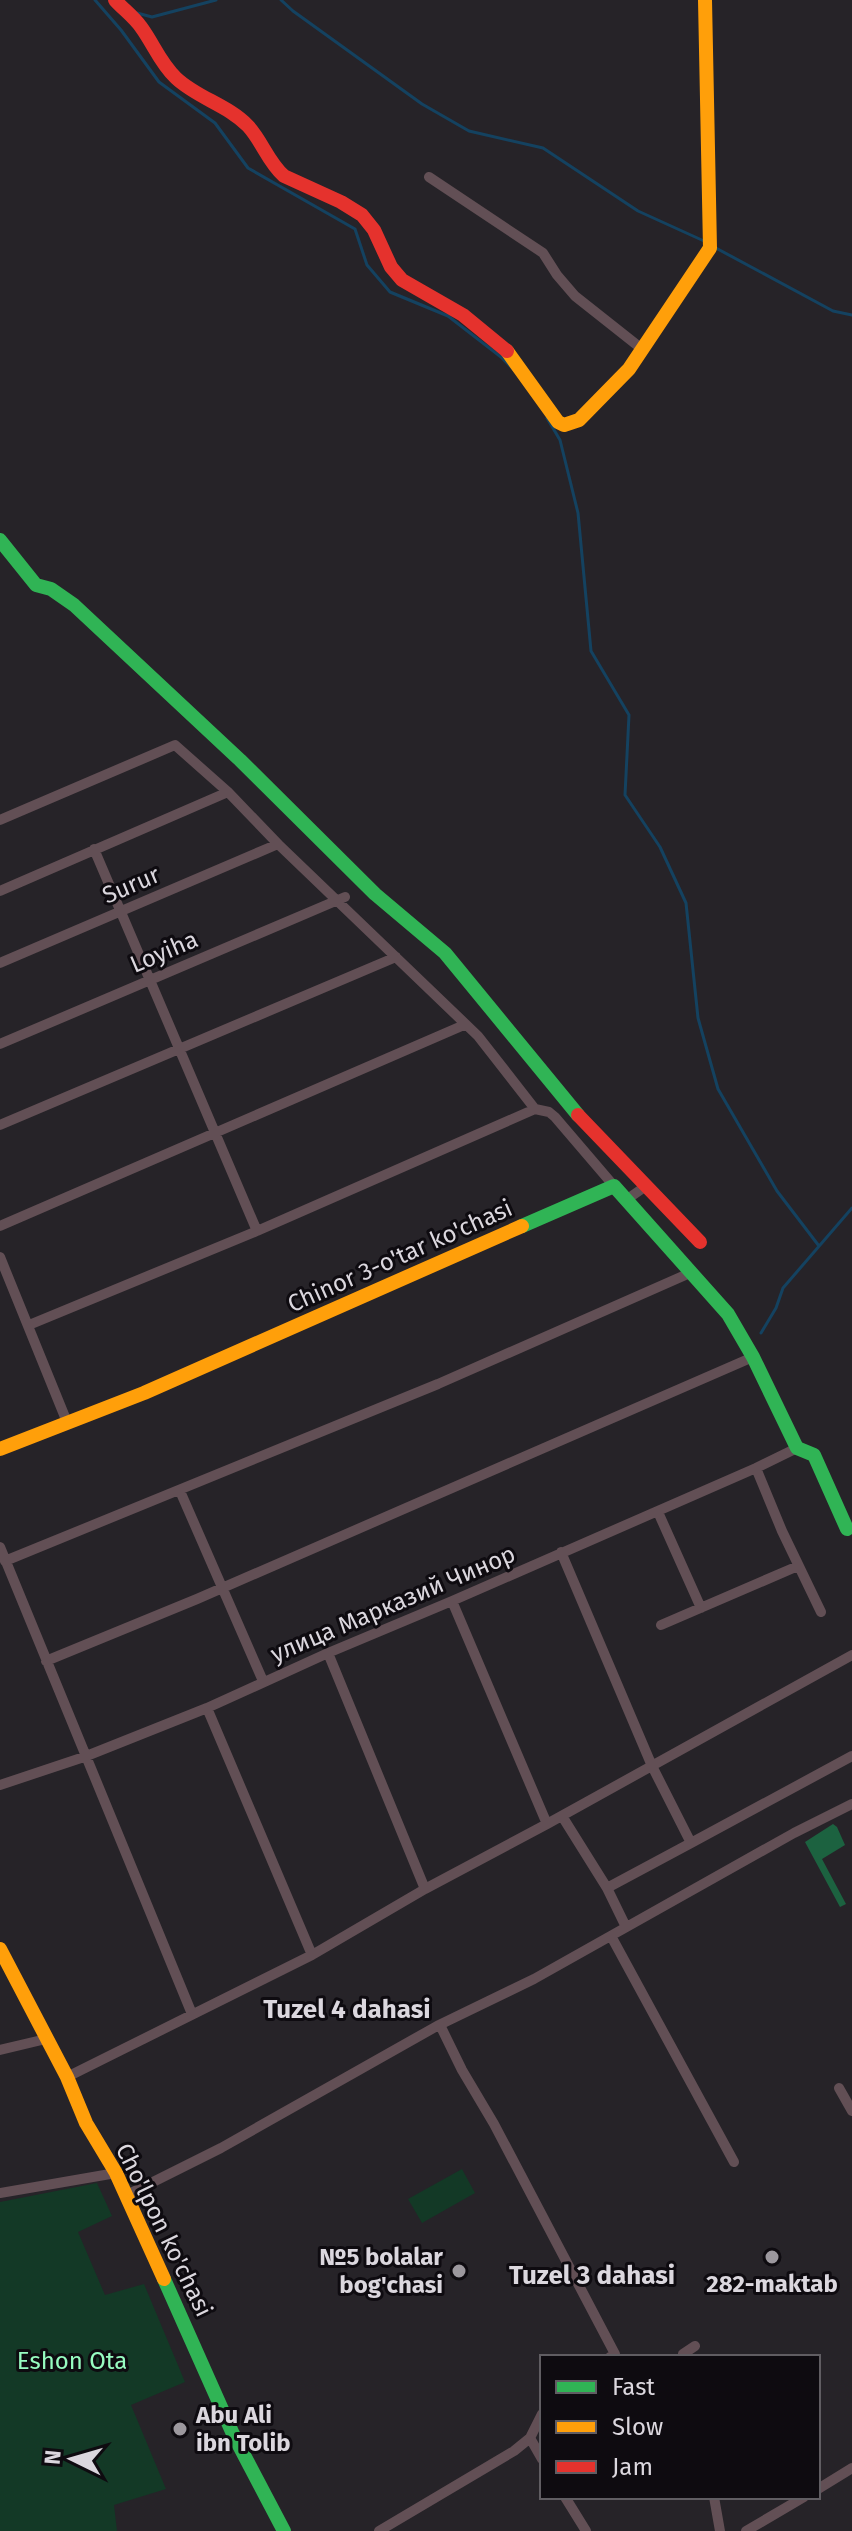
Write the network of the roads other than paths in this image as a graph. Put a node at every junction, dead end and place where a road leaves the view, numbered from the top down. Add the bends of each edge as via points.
1 (115, 0) edge
2 (705, 0) edge
3 (429, 177) dead end
4 (642, 349) junction
5 (0, 540) edge
6 (228, 792) junction
7 (0, 820) edge
8 (278, 844) junction
9 (94, 849) junction
10 (0, 891) edge
11 (340, 899) junction
12 (121, 911) junction
13 (396, 957) junction
14 (0, 963) edge
15 (150, 980) junction
16 (464, 1025) junction
17 (0, 1044) edge
18 (179, 1049) junction
19 (535, 1109) junction
20 (0, 1125) edge
21 (215, 1133) junction
22 (614, 1186) junction
23 (646, 1186) junction
24 (626, 1200) junction
25 (0, 1226) edge
26 (257, 1231) junction
27 (700, 1242) dead end
28 (0, 1257) edge
29 (690, 1273) junction
30 (29, 1325) junction
31 (753, 1357) junction
32 (67, 1422) junction
33 (797, 1448) junction
34 (0, 1449) edge
35 (756, 1468) junction
36 (180, 1491) junction
37 (658, 1512) junction
38 (847, 1529) dead end
39 (0, 1547) edge
40 (561, 1552) junction
41 (5, 1561) junction
42 (798, 1566) junction
43 (221, 1588) junction
44 (452, 1601) junction
45 (701, 1608) junction
46 (821, 1612) dead end
47 (661, 1625) dead end
48 (328, 1653) junction
49 (852, 1655) edge
50 (46, 1661) junction
51 (263, 1681) junction
52 (207, 1708) junction
53 (852, 1756) edge
54 (84, 1757) junction
55 (652, 1766) junction
56 (0, 1785) edge
57 (852, 1804) edge
58 (562, 1816) junction
59 (547, 1824) junction
60 (691, 1843) junction
61 (607, 1888) junction
62 (425, 1889) junction
63 (626, 1927) junction
64 (611, 1936) junction
65 (0, 1949) edge
66 (312, 1955) junction
67 (192, 2014) junction
68 (440, 2025) junction
69 (46, 2039) junction
70 (0, 2050) edge
71 (67, 2077) junction
72 (839, 2088) dead end
73 (852, 2111) edge
74 (734, 2162) dead end
75 (116, 2173) junction
76 (0, 2193) edge
77 (127, 2195) junction
78 (695, 2346) dead end
79 (613, 2355) edge
80 (683, 2355) edge
81 (540, 2418) edge
82 (530, 2438) junction
83 (540, 2456) edge
84 (852, 2468) edge
85 (820, 2488) edge
86 (566, 2499) edge
87 (714, 2499) edge
88 (801, 2499) edge
89 (766, 2526) edge
90 (284, 2531) edge
91 (379, 2531) edge
92 (586, 2531) edge
93 (720, 2531) edge
94 (746, 2531) edge

1 - 4 street via 175,77 248,126 277,170 365,218 400,278 457,311 511,355 563,425 579,420
2 - 4 street via 710,248
3 - 4 street via 543,253 575,296
5 - 23 street via 36,585 74,605 375,894 445,953 565,1101
6 - 7 street via 175,745
6 - 8 street
6 - 9 street
8 - 11 street
8 - 12 street, Surur
9 - 10 street
9 - 12 street
11 - 13 street
11 - 15 street, Loyiha
12 - 14 street, Surur
12 - 15 street
13 - 16 street
13 - 18 street
15 - 17 street, Loyiha
15 - 18 street
16 - 19 street
16 - 21 street
18 - 20 street
18 - 21 street
19 - 22 street via 555,1117
19 - 26 street
21 - 25 street
21 - 26 street
22 - 24 street
22 - 32 street, Chinor 3-o'tar ko'chasi
23 - 24 street
23 - 27 street
24 - 29 street
26 - 30 street
28 - 30 street
29 - 31 street via 728,1314
29 - 36 street
30 - 32 street
31 - 33 street
31 - 43 street
32 - 34 street, Chinor 3-o'tar ko'chasi
33 - 35 street, улица Марказий Чинор
33 - 38 street via 814,1455
35 - 37 street, улица Марказий Чинор
35 - 42 street
36 - 41 street
36 - 43 street
37 - 40 street, улица Марказий Чинор
37 - 45 street
39 - 41 street
40 - 44 street, улица Марказий Чинор
40 - 55 street
41 - 50 street
42 - 45 street
42 - 46 street
43 - 50 street
43 - 51 street
44 - 48 street, улица Марказий Чинор
44 - 59 street
45 - 47 street
48 - 51 street, улица Марказий Чинор
48 - 62 street
49 - 55 street
50 - 54 street
51 - 52 street, улица Марказий Чинор
52 - 54 street, улица Марказий Чинор
52 - 66 street
53 - 60 street
54 - 56 street, улица Марказий Чинор
54 - 67 street
55 - 58 street
55 - 60 street
57 - 63 street
58 - 59 street
58 - 61 street
59 - 62 street
60 - 61 street
61 - 63 street
62 - 66 street
63 - 64 street
64 - 68 street
64 - 74 street
65 - 69 street, Cho'lpon ko'chasi
66 - 67 street
67 - 71 street
68 - 77 street
68 - 79 street
69 - 70 street
69 - 71 street, Cho'lpon ko'chasi
71 - 75 street, Cho'lpon ko'chasi
72 - 73 street
75 - 76 street
75 - 77 street, Cho'lpon ko'chasi
77 - 90 street, Cho'lpon ko'chasi via 233,2434
78 - 80 street
81 - 82 street
82 - 83 street
82 - 91 street
84 - 85 street
86 - 92 street
87 - 93 street
88 - 89 street
89 - 94 street

